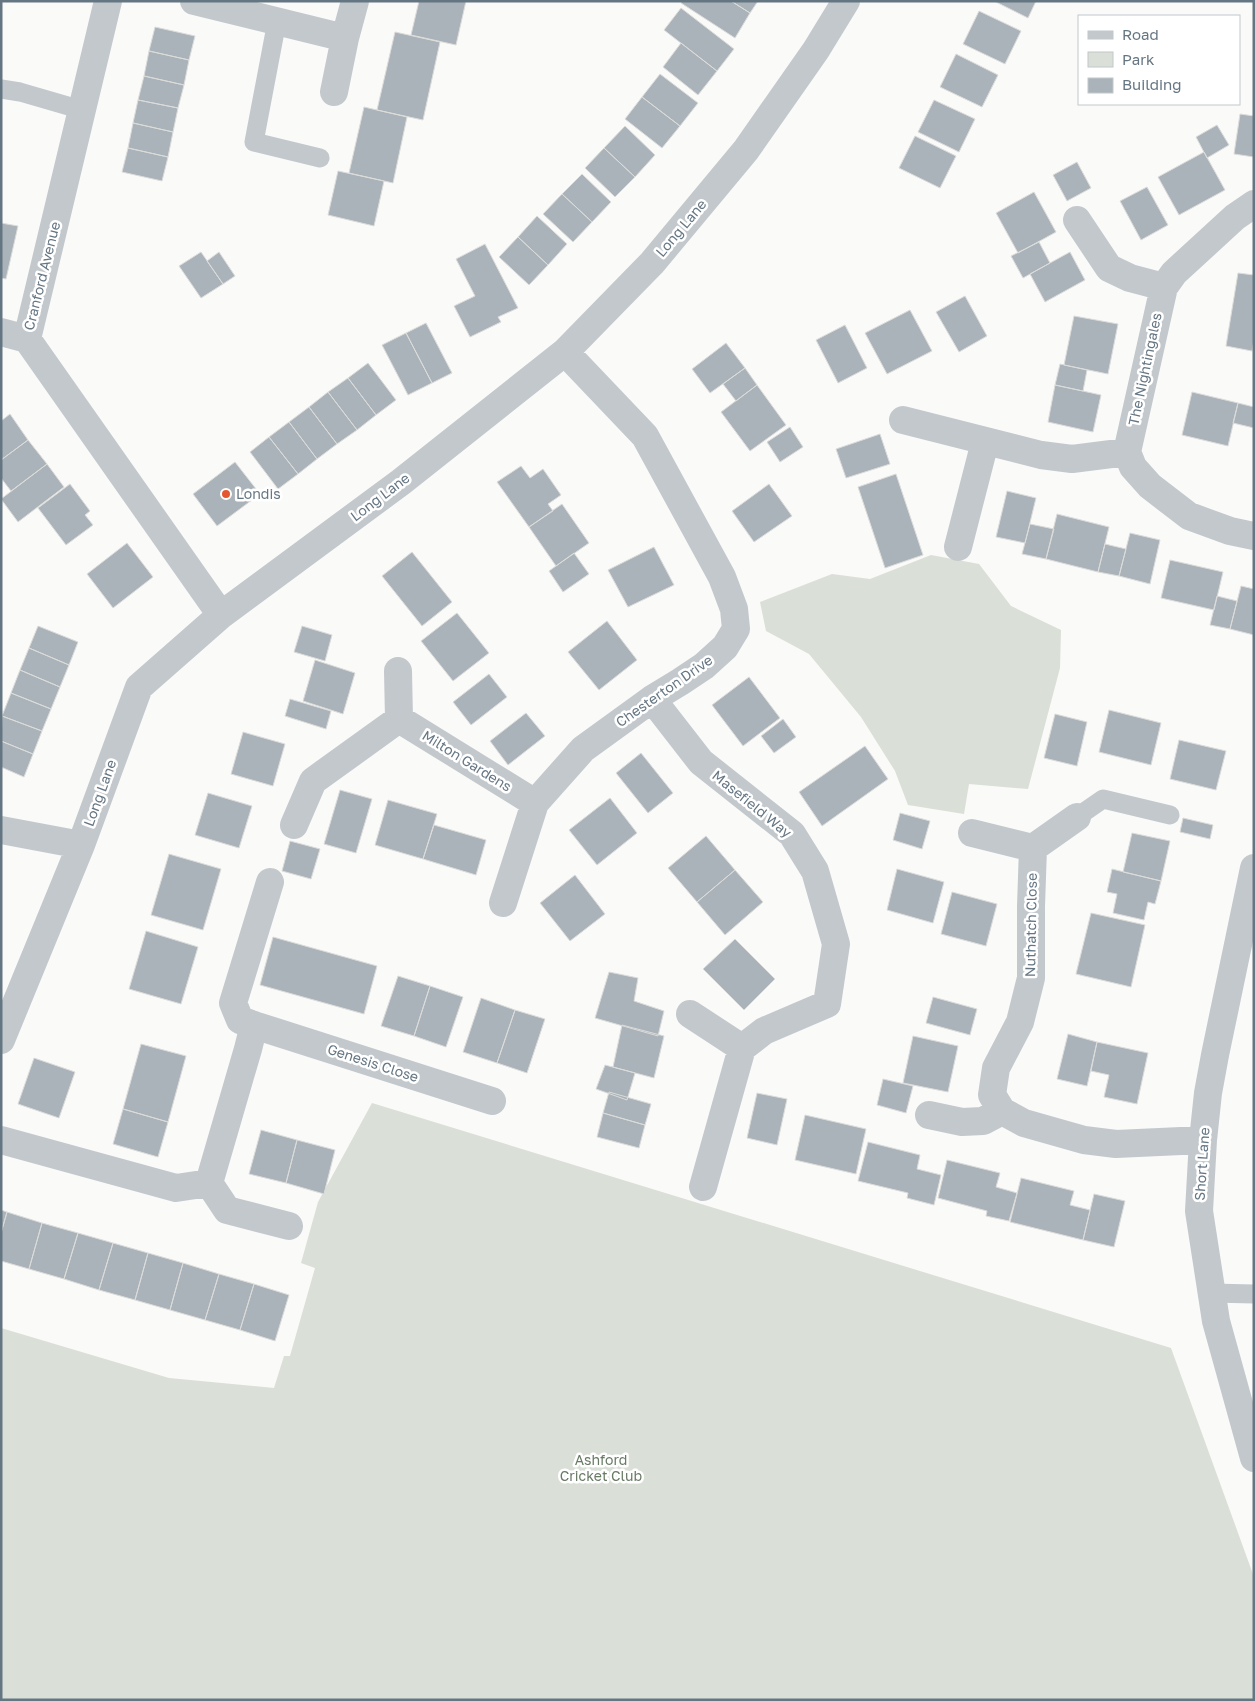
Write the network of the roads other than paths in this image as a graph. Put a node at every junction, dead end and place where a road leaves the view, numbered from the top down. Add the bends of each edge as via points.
1 (108, 1) edge
2 (194, 1) edge
3 (355, 1) edge
4 (846, 1) edge
5 (277, 21) junction
6 (345, 38) junction
7 (1, 89) edge
8 (334, 92) dead end
9 (82, 110) junction
10 (320, 158) dead end
11 (1254, 204) edge
12 (1076, 220) dead end
13 (1164, 287) junction
14 (1, 332) edge
15 (27, 339) junction
16 (565, 352) junction
17 (903, 420) dead end
18 (985, 442) junction
19 (1127, 452) junction
20 (1254, 536) edge
21 (958, 547) dead end
22 (221, 615) junction
23 (398, 671) dead end
24 (652, 699) junction
25 (399, 719) junction
26 (535, 803) junction
27 (1170, 815) dead end
28 (1077, 817) joint
29 (294, 825) dead end
30 (1, 830) edge
31 (972, 833) dead end
32 (80, 845) junction
33 (1033, 848) junction
34 (1254, 868) edge
35 (270, 882) dead end
36 (503, 903) dead end
37 (690, 1014) dead end
38 (254, 1025) junction
39 (1, 1040) edge
40 (742, 1048) junction
41 (492, 1101) dead end
42 (1002, 1112) junction
43 (929, 1115) dead end
44 (1, 1140) edge
45 (1203, 1140) junction
46 (209, 1183) junction
47 (703, 1187) dead end
48 (288, 1226) dead end
49 (1212, 1293) junction
50 (1254, 1294) edge
51 (1254, 1458) edge

1 - 9 street, Cranford Avenue
2 - 5 street
3 - 6 street
4 - 16 street, Long Lane via 746,150 652,263
5 - 6 street
5 - 10 lane via 254,142
6 - 8 street
7 - 9 lane
9 - 15 street, Cranford Avenue
11 - 13 street, The Nightingales via 1188,260
12 - 13 street via 1109,268 1130,278
13 - 19 street, The Nightingales
14 - 15 street
15 - 22 street, Cranford Avenue
16 - 22 street, Long Lane via 401,482
16 - 24 street, Chesterton Drive via 645,436 722,577 734,609 736,629 725,647 704,666
17 - 18 street
18 - 19 street via 1041,456 1072,459
18 - 21 street
19 - 20 street via 1133,467 1150,486 1189,516
22 - 32 street, Long Lane via 139,687
23 - 25 street
24 - 26 street, Chesterton Drive via 583,749
24 - 40 street, Masefield Way via 701,762 792,834 815,871 836,944 827,1004 764,1031
25 - 26 street, Milton Gardens
25 - 29 street via 312,781
26 - 36 street, Chesterton Drive
27 - 28 lane via 1103,800
28 - 33 street
30 - 32 street
31 - 33 street
32 - 39 street, Long Lane
33 - 42 street, Nuthatch Close via 1031,978 1020,1022 996,1068 992,1095
34 - 45 street, Short Lane via 1215,1055
35 - 38 street, Genesis Close via 233,1003 240,1020
37 - 40 street
38 - 41 street, Genesis Close
38 - 46 street
40 - 47 street
42 - 43 street via 983,1121 962,1122
42 - 45 street via 1024,1123 1084,1140 1116,1144
44 - 46 street via 176,1188
45 - 49 street, Short Lane via 1199,1211
46 - 48 street via 227,1210
49 - 50 lane
49 - 51 street, Short Lane via 1216,1321

